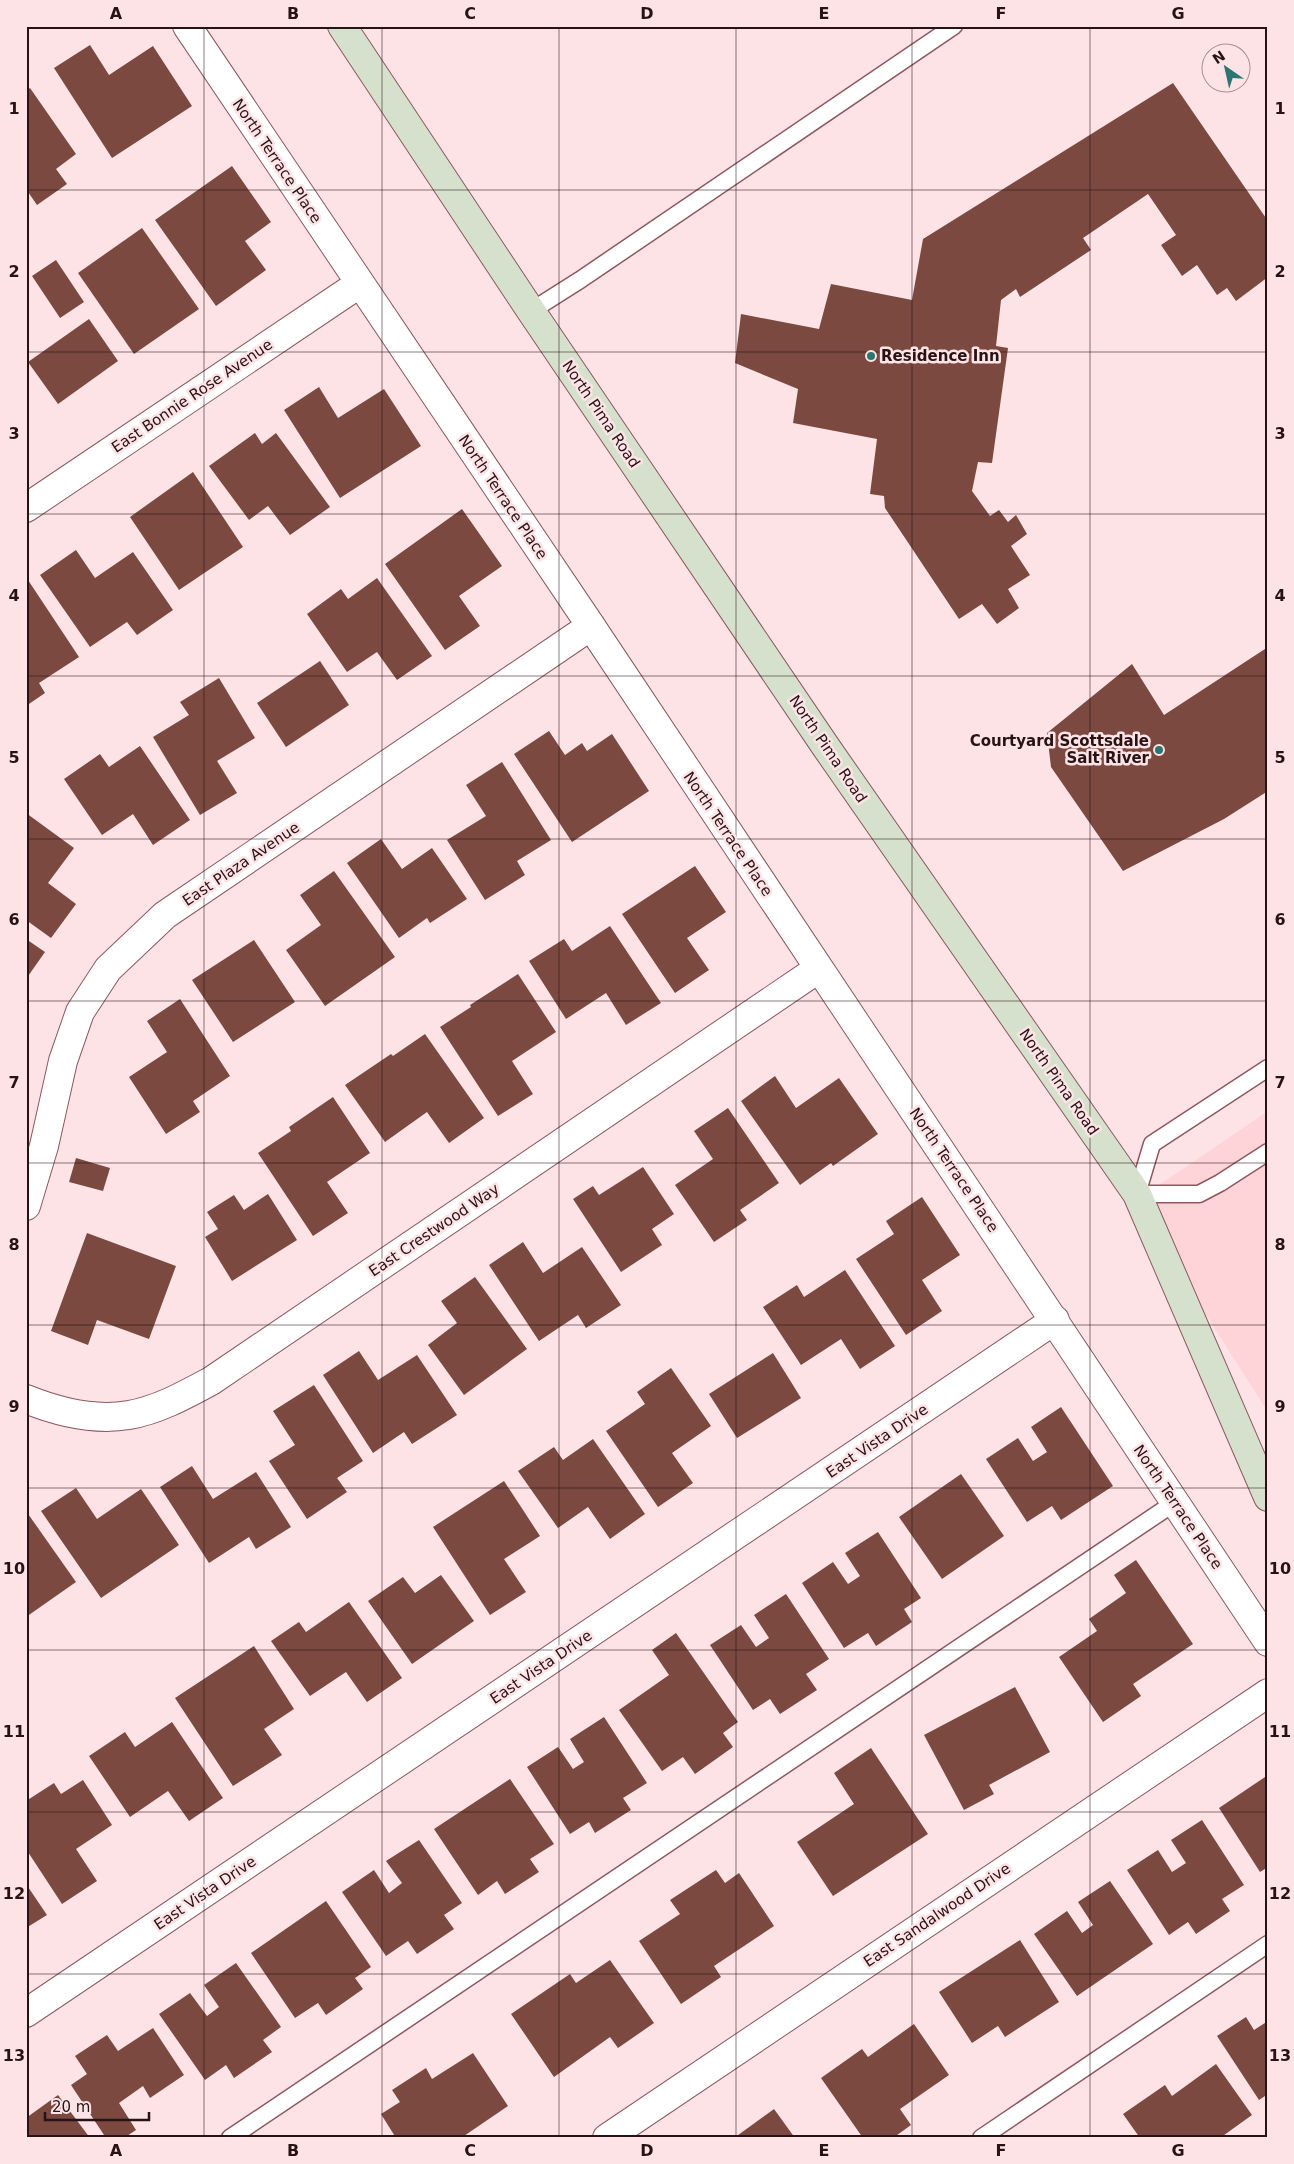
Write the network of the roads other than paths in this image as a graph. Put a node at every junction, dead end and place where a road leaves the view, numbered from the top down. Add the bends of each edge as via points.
1 (187, 26) edge
2 (342, 26) edge
3 (954, 26) edge
4 (359, 284) junction
5 (531, 311) junction
6 (26, 508) edge
7 (591, 626) junction
8 (818, 969) junction
9 (1268, 1068) edge
10 (1268, 1152) edge
11 (1137, 1194) junction
12 (26, 1206) edge
13 (1055, 1320) junction
14 (26, 1399) edge
15 (1268, 1497) edge
16 (1174, 1503) junction
17 (1268, 1642) edge
18 (1268, 1693) edge
19 (1268, 1944) edge
20 (26, 2013) edge
21 (230, 2138) edge
22 (607, 2138) edge
23 (981, 2138) edge

1 - 4 street, North Terrace Place
2 - 5 main road, North Pima Road
3 - 5 lane
4 - 6 street, East Bonnie Rose Avenue
4 - 7 street, North Terrace Place
5 - 11 main road, North Pima Road via 820,739
7 - 8 street, North Terrace Place
7 - 12 street, East Plaza Avenue via 165,915 108,969 80,1012 68,1045
8 - 13 street, North Terrace Place
8 - 14 street, East Crestwood Way via 211,1381 168,1404 128,1416 89,1416 52,1409
9 - 11 lane via 1152,1144
10 - 11 lane via 1199,1194
11 - 15 main road, North Pima Road
13 - 16 street, North Terrace Place
13 - 20 street, East Vista Drive
16 - 17 street, North Terrace Place
16 - 21 lane
18 - 22 street, East Sandalwood Drive
19 - 23 lane

